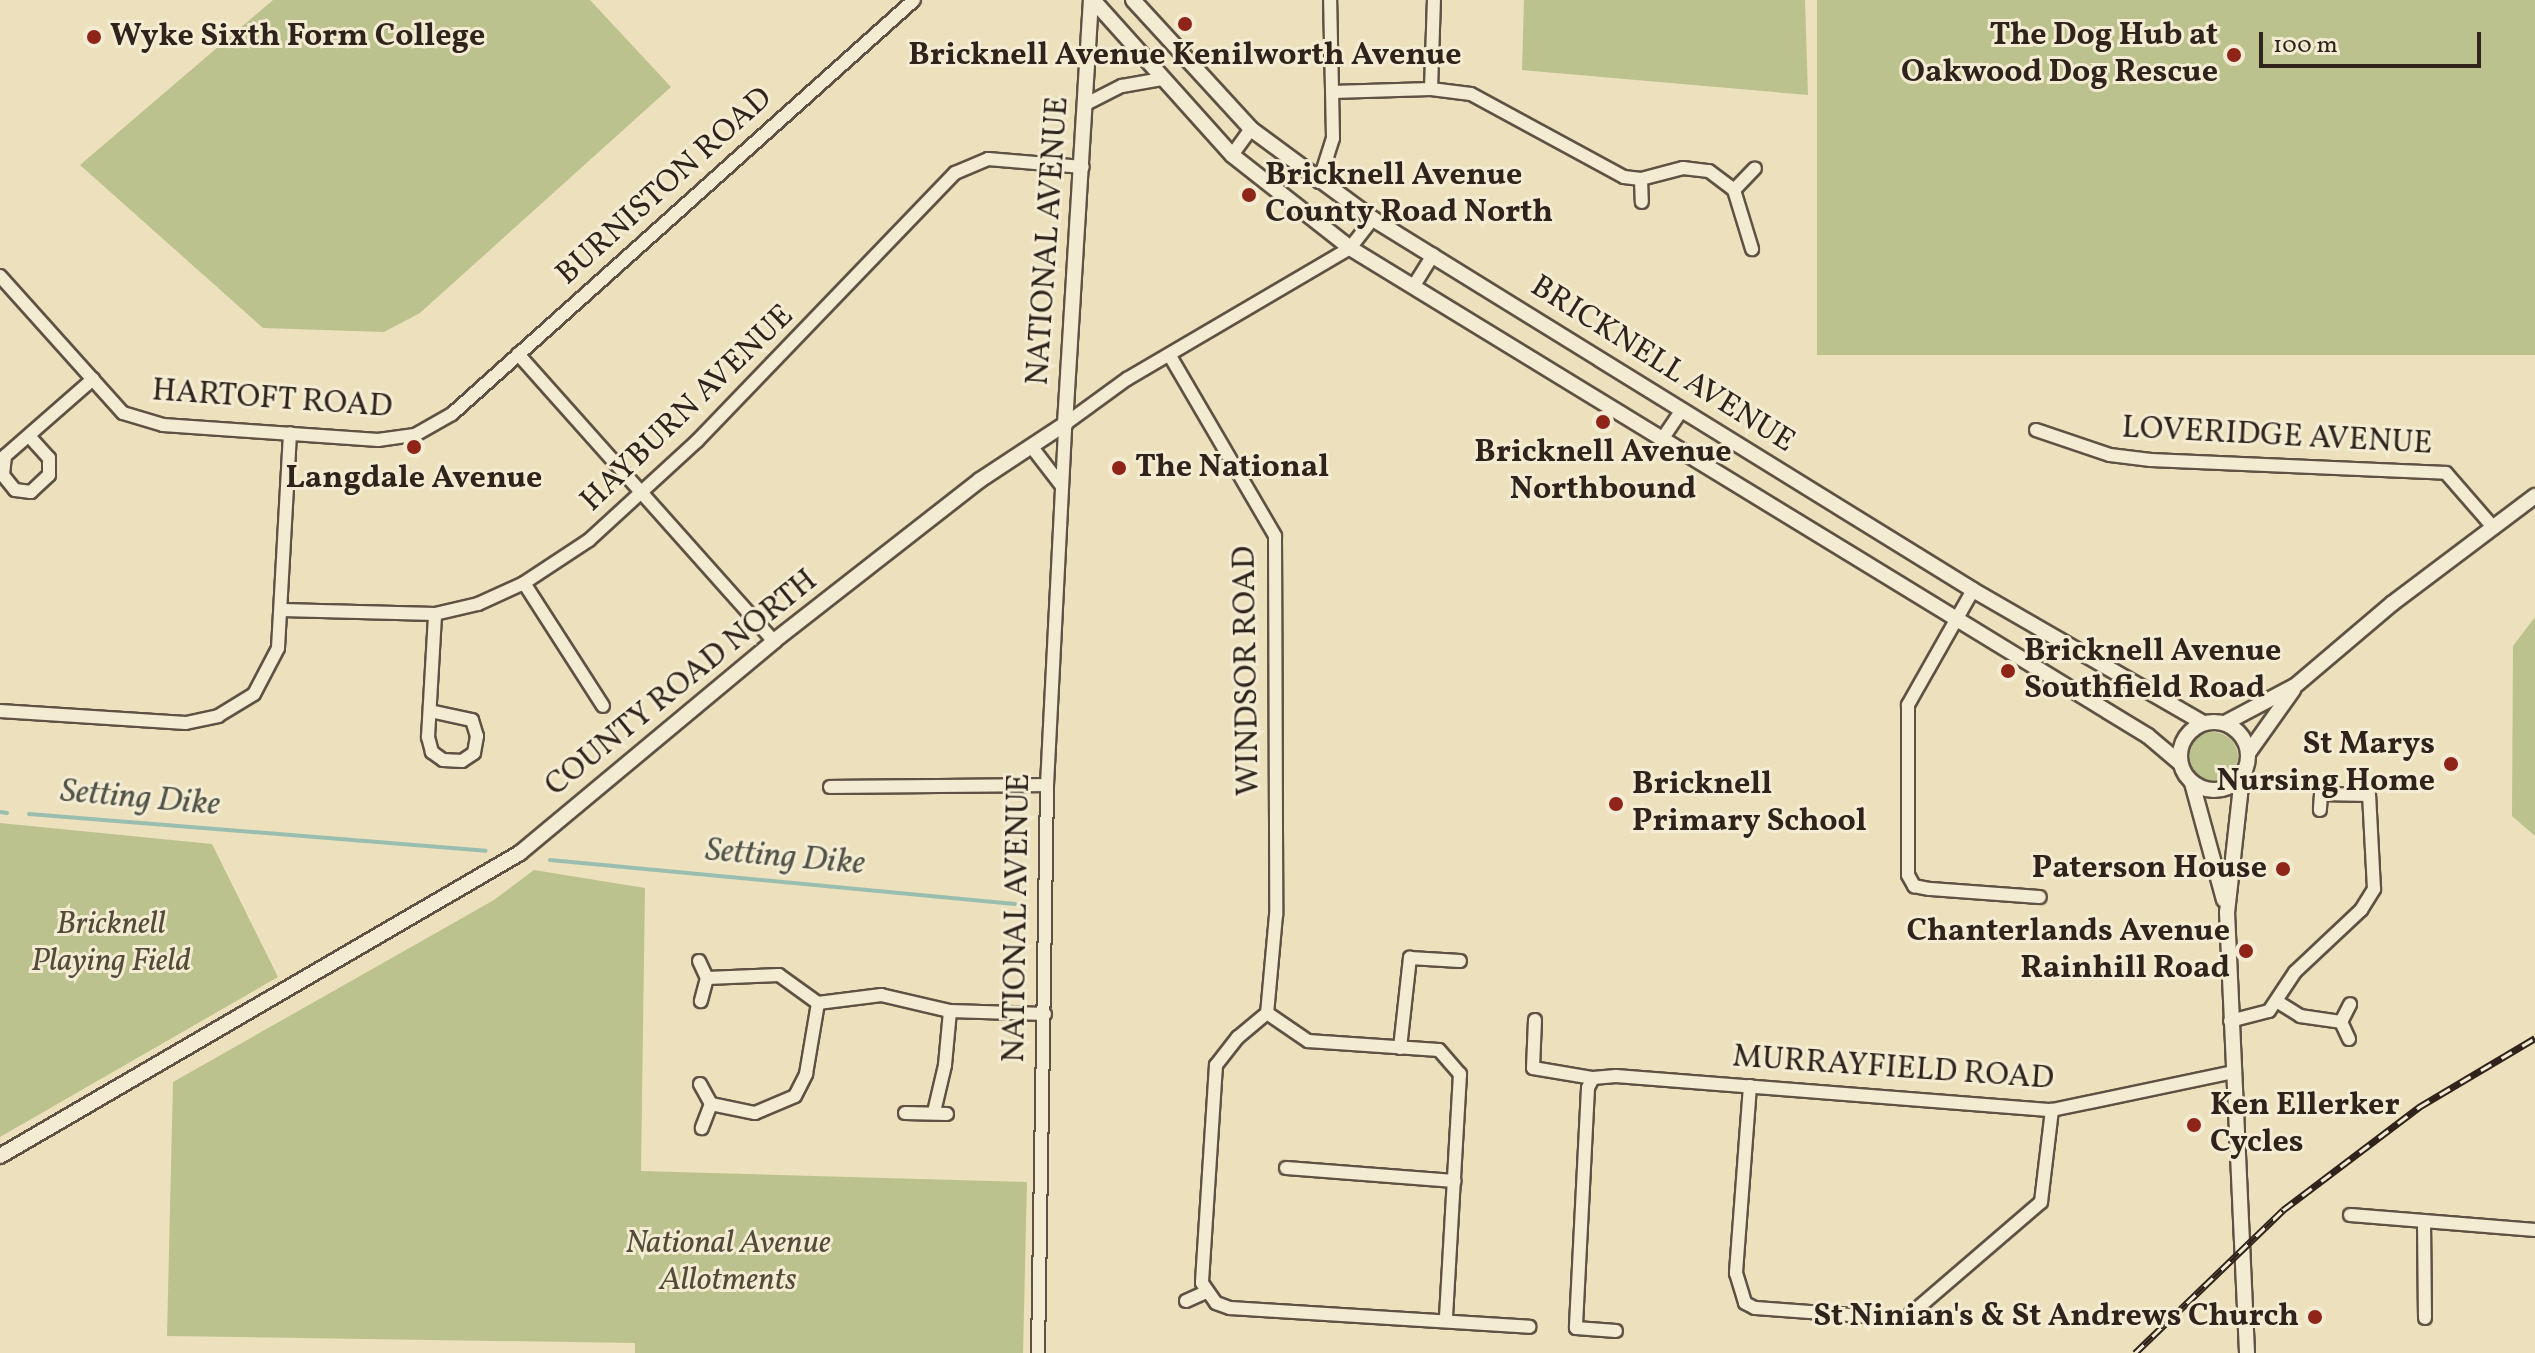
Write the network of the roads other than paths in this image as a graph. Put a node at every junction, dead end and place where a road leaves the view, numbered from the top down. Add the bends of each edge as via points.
1 (914, 0) edge
2 (1092, 0) edge
3 (1133, 0) edge
4 (1330, 0) edge
5 (1437, 1) edge
6 (1160, 79) junction
7 (1431, 89) junction
8 (1332, 92) junction
9 (1088, 103) junction
10 (1251, 129) junction
11 (1232, 155) junction
12 (1083, 167) junction
13 (1755, 168) dead end
14 (1641, 179) junction
15 (1319, 182) junction
16 (1734, 190) junction
17 (1642, 202) dead end
18 (1373, 219) junction
19 (1350, 248) junction
20 (1752, 249) dead end
21 (1433, 255) junction
22 (0, 276) edge
23 (1413, 287) junction
24 (518, 354) junction
25 (1170, 356) junction
26 (93, 379) junction
27 (1681, 411) junction
28 (452, 414) joint
29 (1065, 424) junction
30 (2036, 430) dead end
31 (290, 433) junction
32 (29, 436) junction
33 (1661, 441) junction
34 (1031, 446) junction
35 (1061, 485) junction
36 (644, 491) junction
37 (2533, 501) edge
38 (2493, 527) junction
39 (524, 583) junction
40 (1973, 590) junction
41 (282, 610) junction
42 (435, 614) junction
43 (1954, 620) junction
44 (774, 641) junction
45 (2295, 686) junction
46 (603, 706) dead end
47 (0, 711) edge
48 (430, 711) junction
49 (2203, 723) junction
50 (2225, 723) junction
51 (2249, 752) junction
52 (2180, 763) junction
53 (2242, 777) junction
54 (2192, 783) junction
55 (1047, 785) junction
56 (830, 787) dead end
57 (2320, 810) dead end
58 (2040, 897) dead end
59 (2227, 912) junction
60 (699, 961) dead end
61 (1460, 961) dead end
62 (707, 978) junction
63 (701, 1001) dead end
64 (2278, 1002) junction
65 (818, 1003) junction
66 (2350, 1004) dead end
67 (950, 1011) junction
68 (1267, 1013) junction
69 (1045, 1014) junction
70 (1535, 1020) dead end
71 (2230, 1021) junction
72 (2341, 1022) junction
73 (2349, 1039) dead end
74 (1400, 1048) junction
75 (2234, 1072) junction
76 (1593, 1078) junction
77 (700, 1084) dead end
78 (1750, 1086) junction
79 (711, 1104) junction
80 (2052, 1110) junction
81 (905, 1113) dead end
82 (702, 1128) dead end
83 (0, 1156) edge
84 (1286, 1168) dead end
85 (1455, 1181) junction
86 (2350, 1215) dead end
87 (2424, 1222) junction
88 (2535, 1230) edge
89 (1206, 1292) junction
90 (1186, 1301) dead end
91 (2425, 1318) dead end
92 (1446, 1320) junction
93 (1529, 1327) dead end
94 (1616, 1331) dead end
95 (1038, 1353) edge
96 (2247, 1353) edge

1 - 24 street, BURNISTON ROAD
2 - 6 street, BRICKNELL AVENUE
2 - 9 street, NATIONAL AVENUE
3 - 10 street, BRICKNELL AVENUE
4 - 8 street
5 - 7 street
6 - 9 street via 1122,86
6 - 11 street, BRICKNELL AVENUE
7 - 8 street
7 - 14 street via 1471,94 1587,160
8 - 15 street via 1333,138
9 - 12 street, NATIONAL AVENUE
10 - 11 street
10 - 15 street, BRICKNELL AVENUE
11 - 19 street, BRICKNELL AVENUE
12 - 29 street, NATIONAL AVENUE
12 - 36 street, HAYBURN AVENUE via 988,159 955,173 805,333
13 - 16 street
14 - 16 street via 1683,168 1709,171
14 - 17 street
15 - 18 street, BRICKNELL AVENUE
16 - 20 street
18 - 19 street, COUNTY ROAD NORTH
18 - 21 street, BRICKNELL AVENUE
19 - 23 street, BRICKNELL AVENUE
19 - 25 street, COUNTY ROAD NORTH
21 - 23 street
21 - 27 street, BRICKNELL AVENUE
22 - 26 street, HARTOFT ROAD
23 - 33 street, BRICKNELL AVENUE
24 - 28 street, BURNISTON ROAD
24 - 36 street
25 - 29 street, COUNTY ROAD NORTH via 1127,379
25 - 68 street, WINDSOR ROAD via 1275,536 1276,915
26 - 31 street, HARTOFT ROAD via 123,413 163,425
26 - 32 street
27 - 33 street
27 - 40 street, BRICKNELL AVENUE
28 - 31 street, HARTOFT ROAD via 415,435 378,440
29 - 34 street, COUNTY ROAD NORTH
29 - 35 street, NATIONAL AVENUE
30 - 38 street, LOVERIDGE AVENUE via 2110,455 2151,460 2446,473
31 - 41 street
32 - 32 street via 5,456 3,475 15,490 31,492 49,475 49,458
33 - 43 street, BRICKNELL AVENUE
34 - 35 street
34 - 44 street, COUNTY ROAD NORTH
35 - 55 street, NATIONAL AVENUE
36 - 39 street, HAYBURN AVENUE via 589,540
36 - 44 street
37 - 38 street
38 - 45 street
39 - 42 street, HAYBURN AVENUE via 478,604
39 - 46 street
40 - 43 street
40 - 49 street, BRICKNELL AVENUE
41 - 42 street, HAYBURN AVENUE
41 - 47 street via 268,676 254,694 218,716 186,723
42 - 48 street
43 - 52 street, BRICKNELL AVENUE via 2148,736
43 - 58 street via 1908,705 1908,875 1914,886 1930,889
44 - 83 street, COUNTY ROAD NORTH via 520,853
45 - 50 street
45 - 51 street
48 - 48 street via 432,752 443,760 462,761 474,753 477,736 472,720
49 - 50 street
49 - 52 street via 2189,732 2180,748
50 - 51 street via 2241,735
51 - 53 street
52 - 54 street
53 - 54 street via 2230,787 2207,790
53 - 59 street
54 - 59 street
55 - 56 street
55 - 69 street, NATIONAL AVENUE
57 - 64 street via 2321,794 2369,795 2374,889 2361,910 2295,972
59 - 71 street
60 - 62 street
61 - 74 street via 1410,958
62 - 63 street
62 - 65 street via 779,975
64 - 71 street via 2260,1017
64 - 72 street via 2300,1016
65 - 67 street via 881,995
65 - 79 street via 806,1074 795,1096 755,1113
66 - 72 street
67 - 69 street
67 - 81 street via 940,1113
68 - 74 street via 1308,1041
68 - 89 street via 1216,1065 1203,1268
69 - 95 street, NATIONAL AVENUE
70 - 76 street, MURRAYFIELD ROAD via 1533,1068
71 - 75 street
72 - 73 street
74 - 85 street via 1439,1050 1460,1074
75 - 80 street, MURRAYFIELD ROAD
75 - 96 street
76 - 78 street, MURRAYFIELD ROAD
76 - 94 street via 1588,1088 1576,1328
77 - 79 street
78 - 80 street, MURRAYFIELD ROAD
78 - 80 street via 1736,1273 1745,1303 1755,1308 1905,1319 2041,1202
79 - 82 street
84 - 85 street
85 - 92 street
86 - 87 street
87 - 88 street
87 - 91 street
89 - 90 street
89 - 92 street via 1230,1308
92 - 93 street

